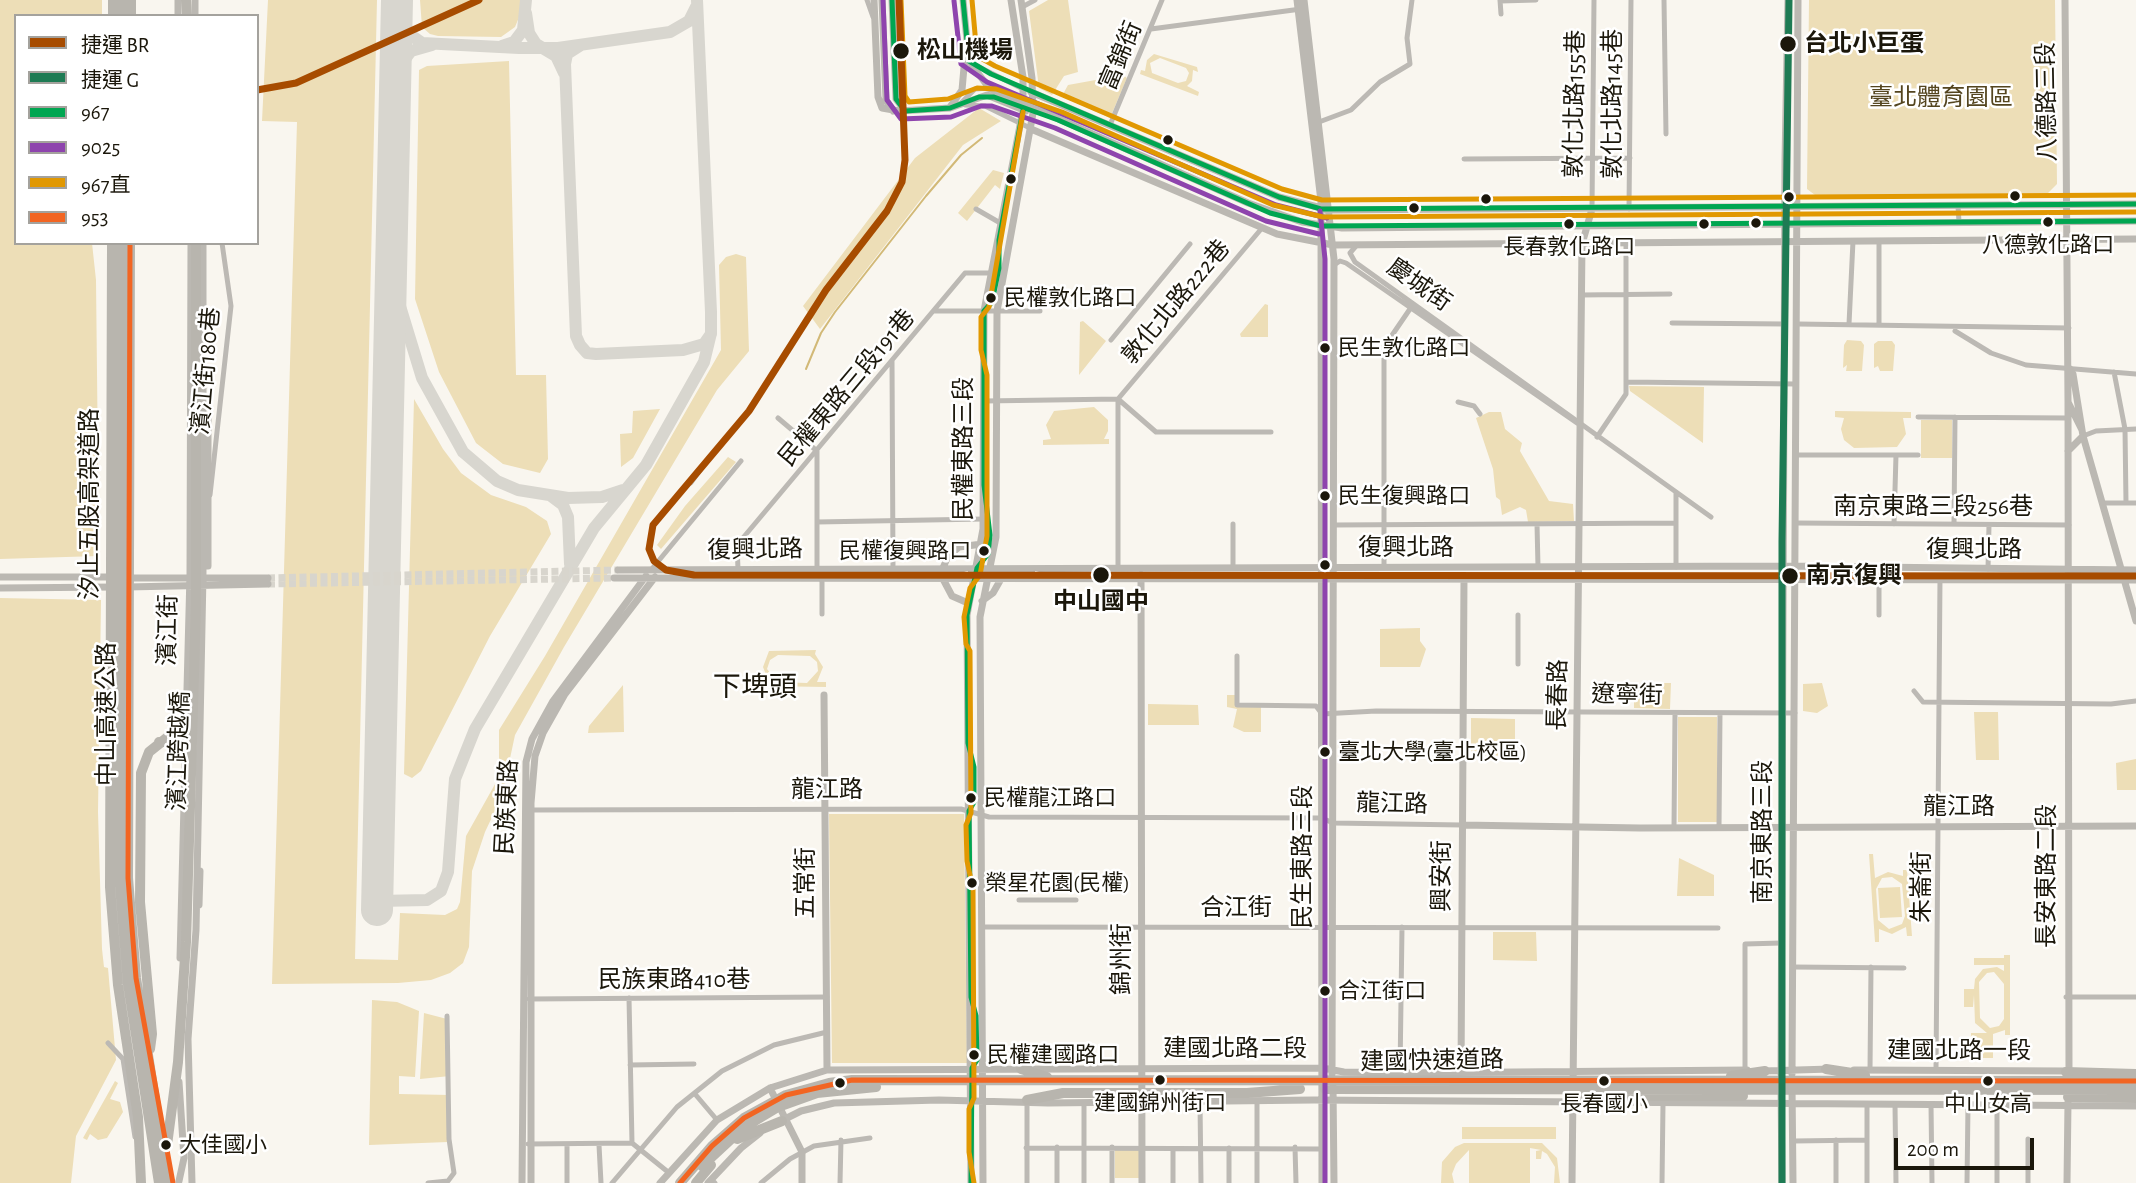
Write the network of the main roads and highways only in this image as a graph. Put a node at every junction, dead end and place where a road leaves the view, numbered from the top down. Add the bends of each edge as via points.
1 (874, 0) edge
2 (882, 0) edge
3 (892, 0) edge
4 (963, 0) edge
5 (1011, 0) edge
6 (1297, 0) edge
7 (1304, 0) edge
8 (1788, 0) edge
9 (1798, 0) edge
10 (2065, 0) edge
11 (1022, 4) edge
12 (1302, 9) junction
13 (965, 42) junction
14 (1023, 89) junction
15 (1032, 92) junction
16 (954, 106) junction
17 (1023, 106) junction
18 (893, 110) junction
19 (1033, 110) junction
20 (905, 111) junction
21 (1031, 128) junction
22 (2067, 204) junction
23 (2136, 204) edge
24 (1786, 207) junction
25 (1798, 207) junction
26 (1592, 209) junction
27 (1325, 210) junction
28 (1479, 210) junction
29 (2067, 221) junction
30 (2136, 221) edge
31 (1797, 223) junction
32 (1786, 224) junction
33 (1321, 226) junction
34 (1587, 226) junction
35 (1331, 227) junction
36 (1432, 227) junction
37 (1481, 227) junction
38 (2136, 239) edge
39 (2067, 240) junction
40 (1786, 242) junction
41 (1797, 242) junction
42 (1321, 244) junction
43 (1582, 244) junction
44 (112, 245) edge
45 (122, 245) edge
46 (130, 245) edge
47 (191, 245) edge
48 (196, 245) edge
49 (203, 245) edge
50 (1432, 246) junction
51 (1333, 250) junction
52 (190, 346) junction
53 (2070, 369) junction
54 (203, 378) junction
55 (2068, 402) junction
56 (204, 403) joint
57 (2082, 433) junction
58 (2068, 452) junction
59 (982, 544) junction
60 (1783, 566) junction
61 (992, 567) junction
62 (1322, 567) junction
63 (1577, 567) junction
64 (1795, 567) junction
65 (943, 568) junction
66 (977, 568) junction
67 (1141, 568) junction
68 (1335, 568) junction
69 (2120, 569) junction
70 (2069, 570) junction
71 (2136, 570) edge
72 (654, 572) junction
73 (0, 577) edge
74 (188, 578) junction
75 (205, 578) junction
76 (645, 578) junction
77 (1141, 578) junction
78 (1322, 578) junction
79 (1335, 578) junction
80 (1464, 578) junction
81 (1577, 578) junction
82 (1783, 578) junction
83 (1795, 578) junction
84 (943, 579) junction
85 (974, 579) junction
86 (989, 579) junction
87 (1001, 579) junction
88 (2069, 579) junction
89 (2123, 579) junction
90 (2136, 580) edge
91 (188, 587) junction
92 (205, 587) junction
93 (0, 588) edge
94 (982, 601) junction
95 (968, 603) junction
96 (2136, 621) edge
97 (824, 695) dead end
98 (202, 715) junction
99 (184, 724) junction
100 (158, 742) junction
101 (181, 752) junction
102 (527, 810) junction
103 (1462, 825) junction
104 (1576, 826) junction
105 (2068, 826) junction
106 (2136, 826) edge
107 (1782, 827) junction
108 (1794, 827) junction
109 (194, 891) joint
110 (181, 915) junction
111 (195, 930) junction
112 (149, 1056) junction
113 (972, 1068) junction
114 (1142, 1068) junction
115 (1322, 1068) junction
116 (983, 1069) junction
117 (1021, 1069) junction
118 (1826, 1069) junction
119 (827, 1070) junction
120 (1573, 1070) junction
121 (1781, 1070) junction
122 (1792, 1070) junction
123 (1332, 1071) junction
124 (1765, 1071) junction
125 (1461, 1072) junction
126 (2068, 1072) junction
127 (2136, 1072) edge
128 (1546, 1080) junction
129 (2054, 1081) junction
130 (2136, 1081) edge
131 (1300, 1086) junction
132 (770, 1088) junction
133 (1862, 1090) junction
134 (2136, 1090) edge
135 (2136, 1098) edge
136 (972, 1100) junction
137 (1027, 1100) junction
138 (1322, 1100) junction
139 (984, 1101) junction
140 (1334, 1101) junction
141 (1460, 1101) junction
142 (2068, 1101) junction
143 (1142, 1102) junction
144 (1572, 1102) junction
145 (1781, 1105) junction
146 (1792, 1105) junction
147 (2136, 1106) edge
148 (783, 1120) junction
149 (193, 1160) junction
150 (141, 1183) edge
151 (160, 1183) edge
152 (175, 1183) edge
153 (192, 1183) edge
154 (522, 1183) edge
155 (531, 1183) edge
156 (660, 1183) edge
157 (680, 1183) edge
158 (688, 1183) edge
159 (696, 1183) edge
160 (708, 1183) edge
161 (802, 1183) edge
162 (971, 1183) edge
163 (982, 1183) edge
164 (1142, 1183) edge
165 (1322, 1183) edge
166 (1334, 1183) edge
167 (1572, 1183) edge
168 (1782, 1183) edge
169 (1793, 1183) edge
170 (2067, 1183) edge

1 - 18 main road via 878,97 882,107
2 - 18 main road via 886,100
3 - 20 main road via 896,99
4 - 13 main road
5 - 14 main road, 民權東路三段
6 - 12 main road
7 - 12 main road
8 - 24 main road, 南京東路三段
9 - 25 main road, 南京東路三段
10 - 22 main road, 八德路三段
11 - 15 main road, 民權東路三段
12 - 27 main road
12 - 27 main road via 1319,122
13 - 16 main road via 962,90
13 - 17 main road via 969,61 989,89
14 - 15 main road
14 - 17 main road, 民權東路三段
15 - 19 main road, 民權東路三段
15 - 27 main road via 1279,197
16 - 17 main road via 987,95
16 - 20 main road
17 - 19 main road
17 - 59 main road, 民權東路三段 via 984,311
18 - 20 main road
19 - 21 main road, 民權東路三段
19 - 33 main road via 1270,213
21 - 42 main road via 1262,228
21 - 61 main road, 民權東路三段 via 995,311 996,537
22 - 23 main road
22 - 25 main road
22 - 29 main road, 八德路三段
24 - 25 main road
24 - 26 main road
24 - 32 main road, 南京東路三段
25 - 31 main road, 南京東路三段
26 - 28 main road
26 - 34 main road, 長春路
27 - 28 main road
27 - 33 main road, 民生東路三段
27 - 35 main road, 民生東路三段
28 - 37 main road
29 - 30 main road
29 - 31 main road
29 - 39 main road, 八德路三段
31 - 32 main road
31 - 41 main road, 南京東路三段
32 - 34 main road
32 - 40 main road, 南京東路三段
33 - 35 main road
33 - 42 main road, 民生東路三段
34 - 37 main road
34 - 43 main road, 長春路
35 - 36 main road
35 - 51 main road, 民生東路三段
36 - 37 main road
36 - 50 main road
38 - 39 main road
39 - 41 main road
39 - 53 main road, 八德路三段
40 - 41 main road
40 - 43 main road
40 - 60 main road, 南京東路三段
41 - 64 main road, 南京東路三段
42 - 51 main road
42 - 62 main road, 民生東路三段
43 - 50 main road
43 - 63 main road, 長春路
44 - 150 highway, 汐止五股高架道路 via 110,887 118,985 138,1117
45 - 151 highway, 中山高速公路 via 120,886 128,984
46 - 112 highway, 中山高速公路 via 128,878 136,978
47 - 52 main road, 濱江街
48 - 151 highway via 196,595 186,942 178,1062
49 - 54 main road, 濱江街
50 - 51 main road
51 - 68 main road, 民生東路三段
52 - 74 main road, 濱江街
52 - 110 main road, 濱江街
53 - 55 main road, 長安東路二段
53 - 57 main road
54 - 56 main road, 濱江街
54 - 75 main road, 濱江街 via 208,395
55 - 57 main road
55 - 58 main road, 長安東路二段
56 - 109 main road, 濱江跨越橋
57 - 58 main road
57 - 69 main road
58 - 70 main road, 長安東路二段
59 - 65 main road via 958,547
59 - 66 main road, 民權東路三段
60 - 63 main road, 復興北路
60 - 64 main road, 復興北路
60 - 82 main road, 南京東路三段
61 - 66 main road, 復興北路
61 - 67 main road, 復興北路
61 - 86 main road, 民權東路三段
62 - 67 main road, 復興北路
62 - 68 main road, 復興北路
62 - 78 main road, 民生東路三段
63 - 68 main road, 復興北路
63 - 81 main road, 長春路
64 - 70 main road, 復興北路
64 - 83 main road, 南京東路三段
65 - 66 main road, 復興北路
65 - 72 main road, 復興北路
66 - 85 main road, 民權東路三段
67 - 77 main road, 錦州街
68 - 79 main road, 民生東路三段
69 - 70 main road, 復興北路
69 - 71 main road, 復興北路
69 - 89 main road
70 - 88 main road, 長安東路二段
72 - 76 main road, 復興北路
72 - 76 main road, 復興北路 via 616,574
72 - 84 main road, 復興北路
72 - 102 main road, 民族東路 via 553,713 535,756
73 - 74 main road
74 - 75 main road
74 - 91 main road, 濱江街
75 - 92 main road, 濱江街
75 - 92 main road via 268,581
76 - 102 main road, 民族東路 via 569,675 542,720 528,755
77 - 78 main road, 復興北路
77 - 87 main road, 復興北路
77 - 114 main road, 錦州街
78 - 79 main road, 復興北路
78 - 115 main road, 民生東路三段
79 - 80 main road, 復興北路
79 - 123 main road, 民生東路三段
80 - 81 main road, 復興北路
80 - 103 main road, 興安街
81 - 82 main road, 復興北路
81 - 104 main road, 長春路
82 - 83 main road, 復興北路
82 - 107 main road, 南京東路三段
83 - 88 main road, 復興北路
83 - 108 main road, 南京東路三段
84 - 85 main road, 復興北路
84 - 95 main road via 953,596
85 - 86 main road, 復興北路
85 - 95 main road, 民權東路三段
86 - 87 main road, 復興北路
86 - 94 main road, 民權東路三段
87 - 94 main road
88 - 89 main road, 復興北路
88 - 105 main road, 長安東路二段
89 - 90 main road, 復興北路
89 - 96 main road
91 - 92 main road
91 - 93 main road
91 - 99 main road, 濱江街
92 - 98 main road, 濱江街
94 - 116 main road, 民權東路三段
95 - 113 main road, 民權東路三段
97 - 119 main road, 五常街
98 - 99 main road
98 - 111 main road, 濱江街 via 200,891
99 - 100 highway
99 - 101 main road, 濱江街
100 - 101 highway via 173,742
100 - 112 highway via 141,773 139,858 152,1034
101 - 110 main road, 濱江街
102 - 154 main road, 民族東路
102 - 155 main road, 民族東路
103 - 104 main road, 龍江路
103 - 125 main road, 興安街
104 - 107 main road, 龍江路
104 - 120 main road, 長春路
105 - 106 main road, 龍江路
105 - 108 main road, 龍江路
105 - 126 main road, 長安東路二段
107 - 108 main road, 龍江路
107 - 121 main road, 南京東路三段
108 - 122 main road, 南京東路三段
109 - 111 main road, 濱江街
110 - 152 main road, 濱江街 via 178,1080 184,1164
111 - 149 main road, 濱江街 via 188,1039
112 - 152 highway, 中山高速公路
113 - 116 main road, 建國北路二段
113 - 119 main road, 建國北路二段
113 - 136 main road, 民權東路三段
114 - 115 main road, 建國北路二段
114 - 117 main road, 建國北路二段
114 - 143 main road, 錦州街
115 - 123 main road, 建國北路二段
115 - 138 main road, 民生東路三段
116 - 117 main road, 建國北路二段
116 - 139 main road, 民權東路三段
117 - 131 highway via 1038,1076
118 - 122 main road, 建國北路一段
118 - 126 main road, 建國北路一段
118 - 129 highway via 1859,1076 1987,1075
119 - 132 main road, 建國北路二段
120 - 124 main road, 建國北路二段
120 - 125 main road, 建國北路二段
120 - 144 main road, 長春路
121 - 122 main road, 建國北路一段
121 - 124 main road, 建國北路二段
121 - 145 main road, 南京東路三段
122 - 146 main road, 南京東路三段
123 - 125 main road, 建國北路二段
123 - 140 main road, 民生東路三段
124 - 128 highway via 1733,1076
125 - 141 main road, 興安街
126 - 127 main road, 建國北路一段
126 - 127 highway
126 - 142 main road, 長安東路二段
128 - 129 highway, 建國快速道路
128 - 131 highway, 建國快速道路
129 - 130 highway, 建國快速道路
131 - 133 highway, 建國快速道路
131 - 137 highway via 1247,1093 1063,1093
131 - 157 highway, 建國快速道路 via 829,1083 786,1095 744,1118
131 - 158 highway, 建國快速道路 via 837,1089 796,1099 760,1116 724,1144
132 - 148 main road
132 - 156 main road, 建國北路二段 via 717,1120 695,1150
133 - 134 highway, 建國快速道路
133 - 144 highway via 1821,1096 1584,1096
135 - 142 highway
136 - 139 main road
136 - 148 main road via 834,1103
136 - 162 main road, 民權東路三段
137 - 139 main road
137 - 143 main road
138 - 140 main road
138 - 143 main road
138 - 165 main road, 民生東路三段
139 - 163 main road, 民權東路三段
140 - 141 main road
140 - 166 main road, 民生東路三段
141 - 144 main road
142 - 146 main road
142 - 147 main road
142 - 170 main road, 長安東路二段
143 - 164 main road, 錦州街
144 - 145 main road
144 - 167 main road, 長春路
145 - 146 main road
145 - 168 main road, 南京東路三段
146 - 169 main road, 南京東路三段
148 - 159 highway via 737,1139
148 - 160 main road via 748,1142
148 - 161 main road via 802,1152
149 - 152 main road via 186,1177
149 - 153 main road, 濱江街

